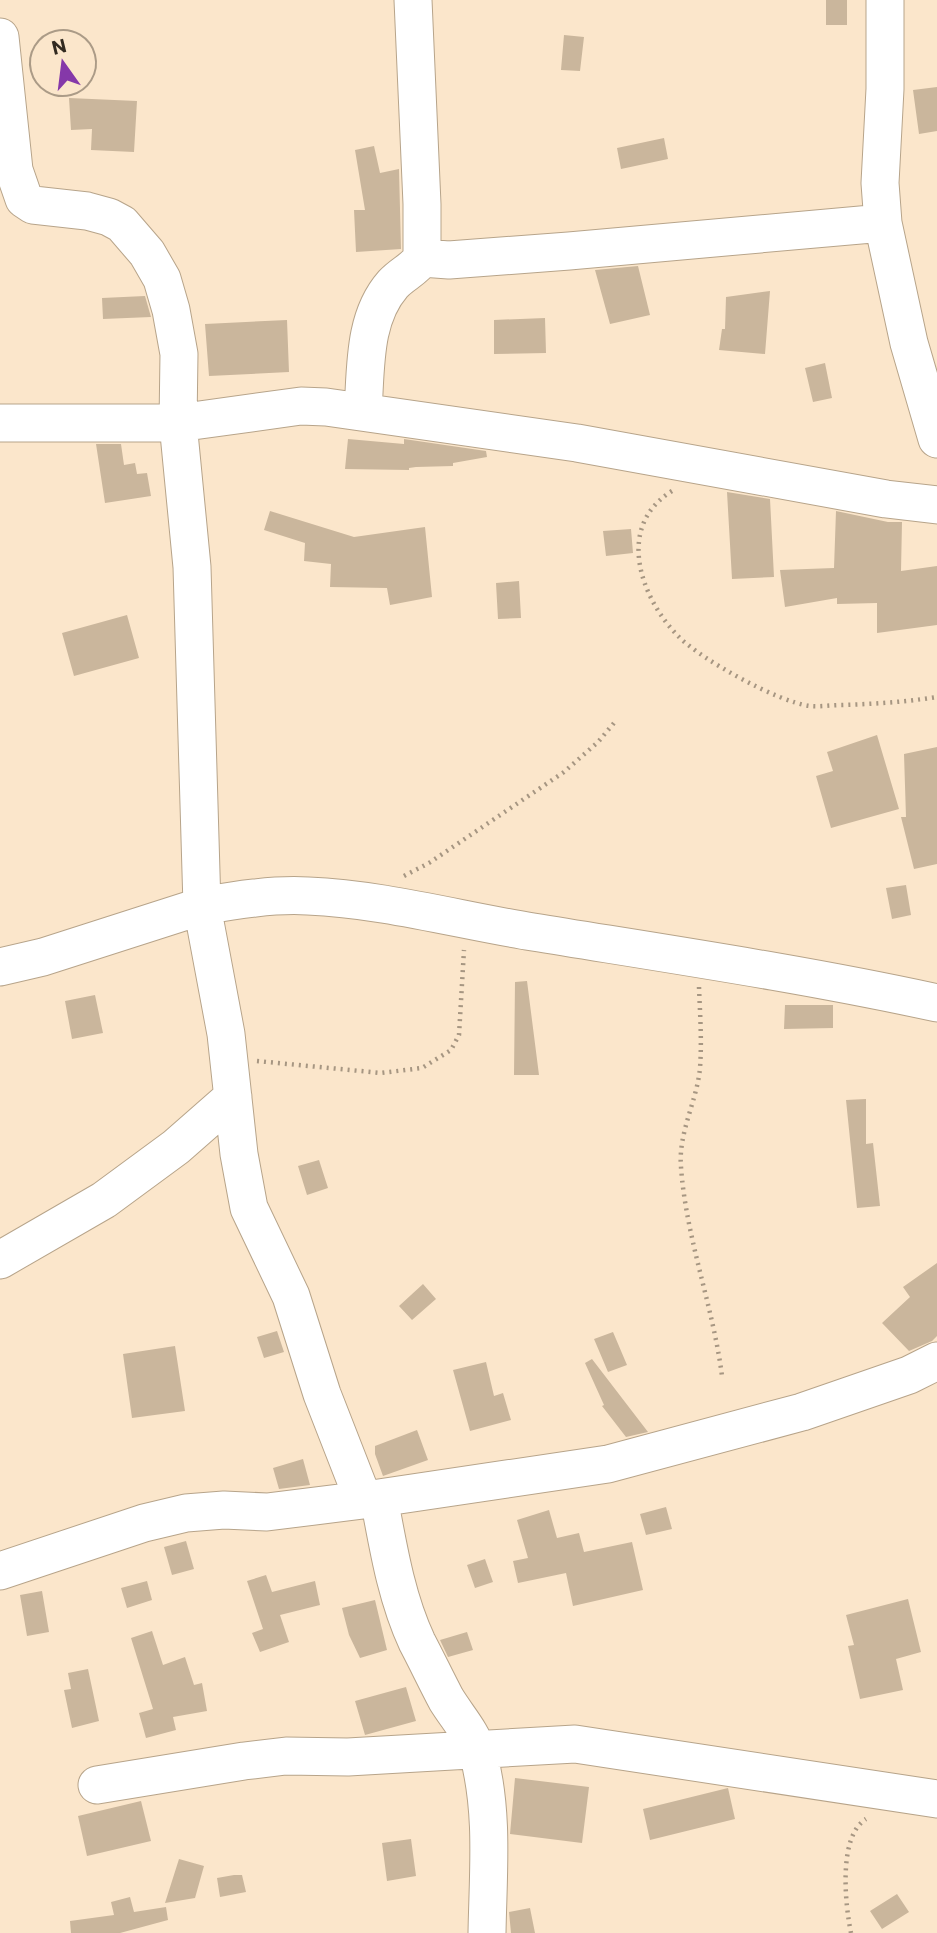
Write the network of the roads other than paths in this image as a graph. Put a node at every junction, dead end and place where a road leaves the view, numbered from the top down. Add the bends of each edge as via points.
1 (413, 0) edge
2 (885, 0) edge
3 (0, 37) edge
4 (883, 223) junction
5 (422, 258) junction
6 (363, 411) junction
7 (0, 423) edge
8 (178, 423) junction
9 (937, 439) edge
10 (937, 505) edge
11 (202, 906) junction
12 (0, 968) edge
13 (937, 1003) edge
14 (233, 1097) junction
15 (0, 1260) edge
16 (937, 1361) edge
17 (371, 1499) junction
18 (0, 1571) edge
19 (477, 1750) junction
20 (97, 1785) dead end
21 (937, 1799) edge
22 (487, 1933) edge

1 - 5 street
2 - 4 street
3 - 8 street via 18,187 33,205 109,216 148,253 162,279 179,354
4 - 5 street via 569,251
4 - 9 street via 909,343
5 - 6 street via 392,285 371,324
6 - 8 street via 302,406
6 - 10 street
7 - 8 street
8 - 11 street via 192,567
11 - 12 street
11 - 13 street via 305,895 356,900
11 - 14 street
14 - 15 street via 176,1147 104,1200
14 - 17 street via 249,1208 291,1296 322,1394
16 - 17 street via 870,1390 660,1452
17 - 18 street via 267,1512 186,1513
17 - 19 street via 410,1625
19 - 20 street via 286,1756
19 - 21 street via 575,1744
19 - 22 street via 490,1832

